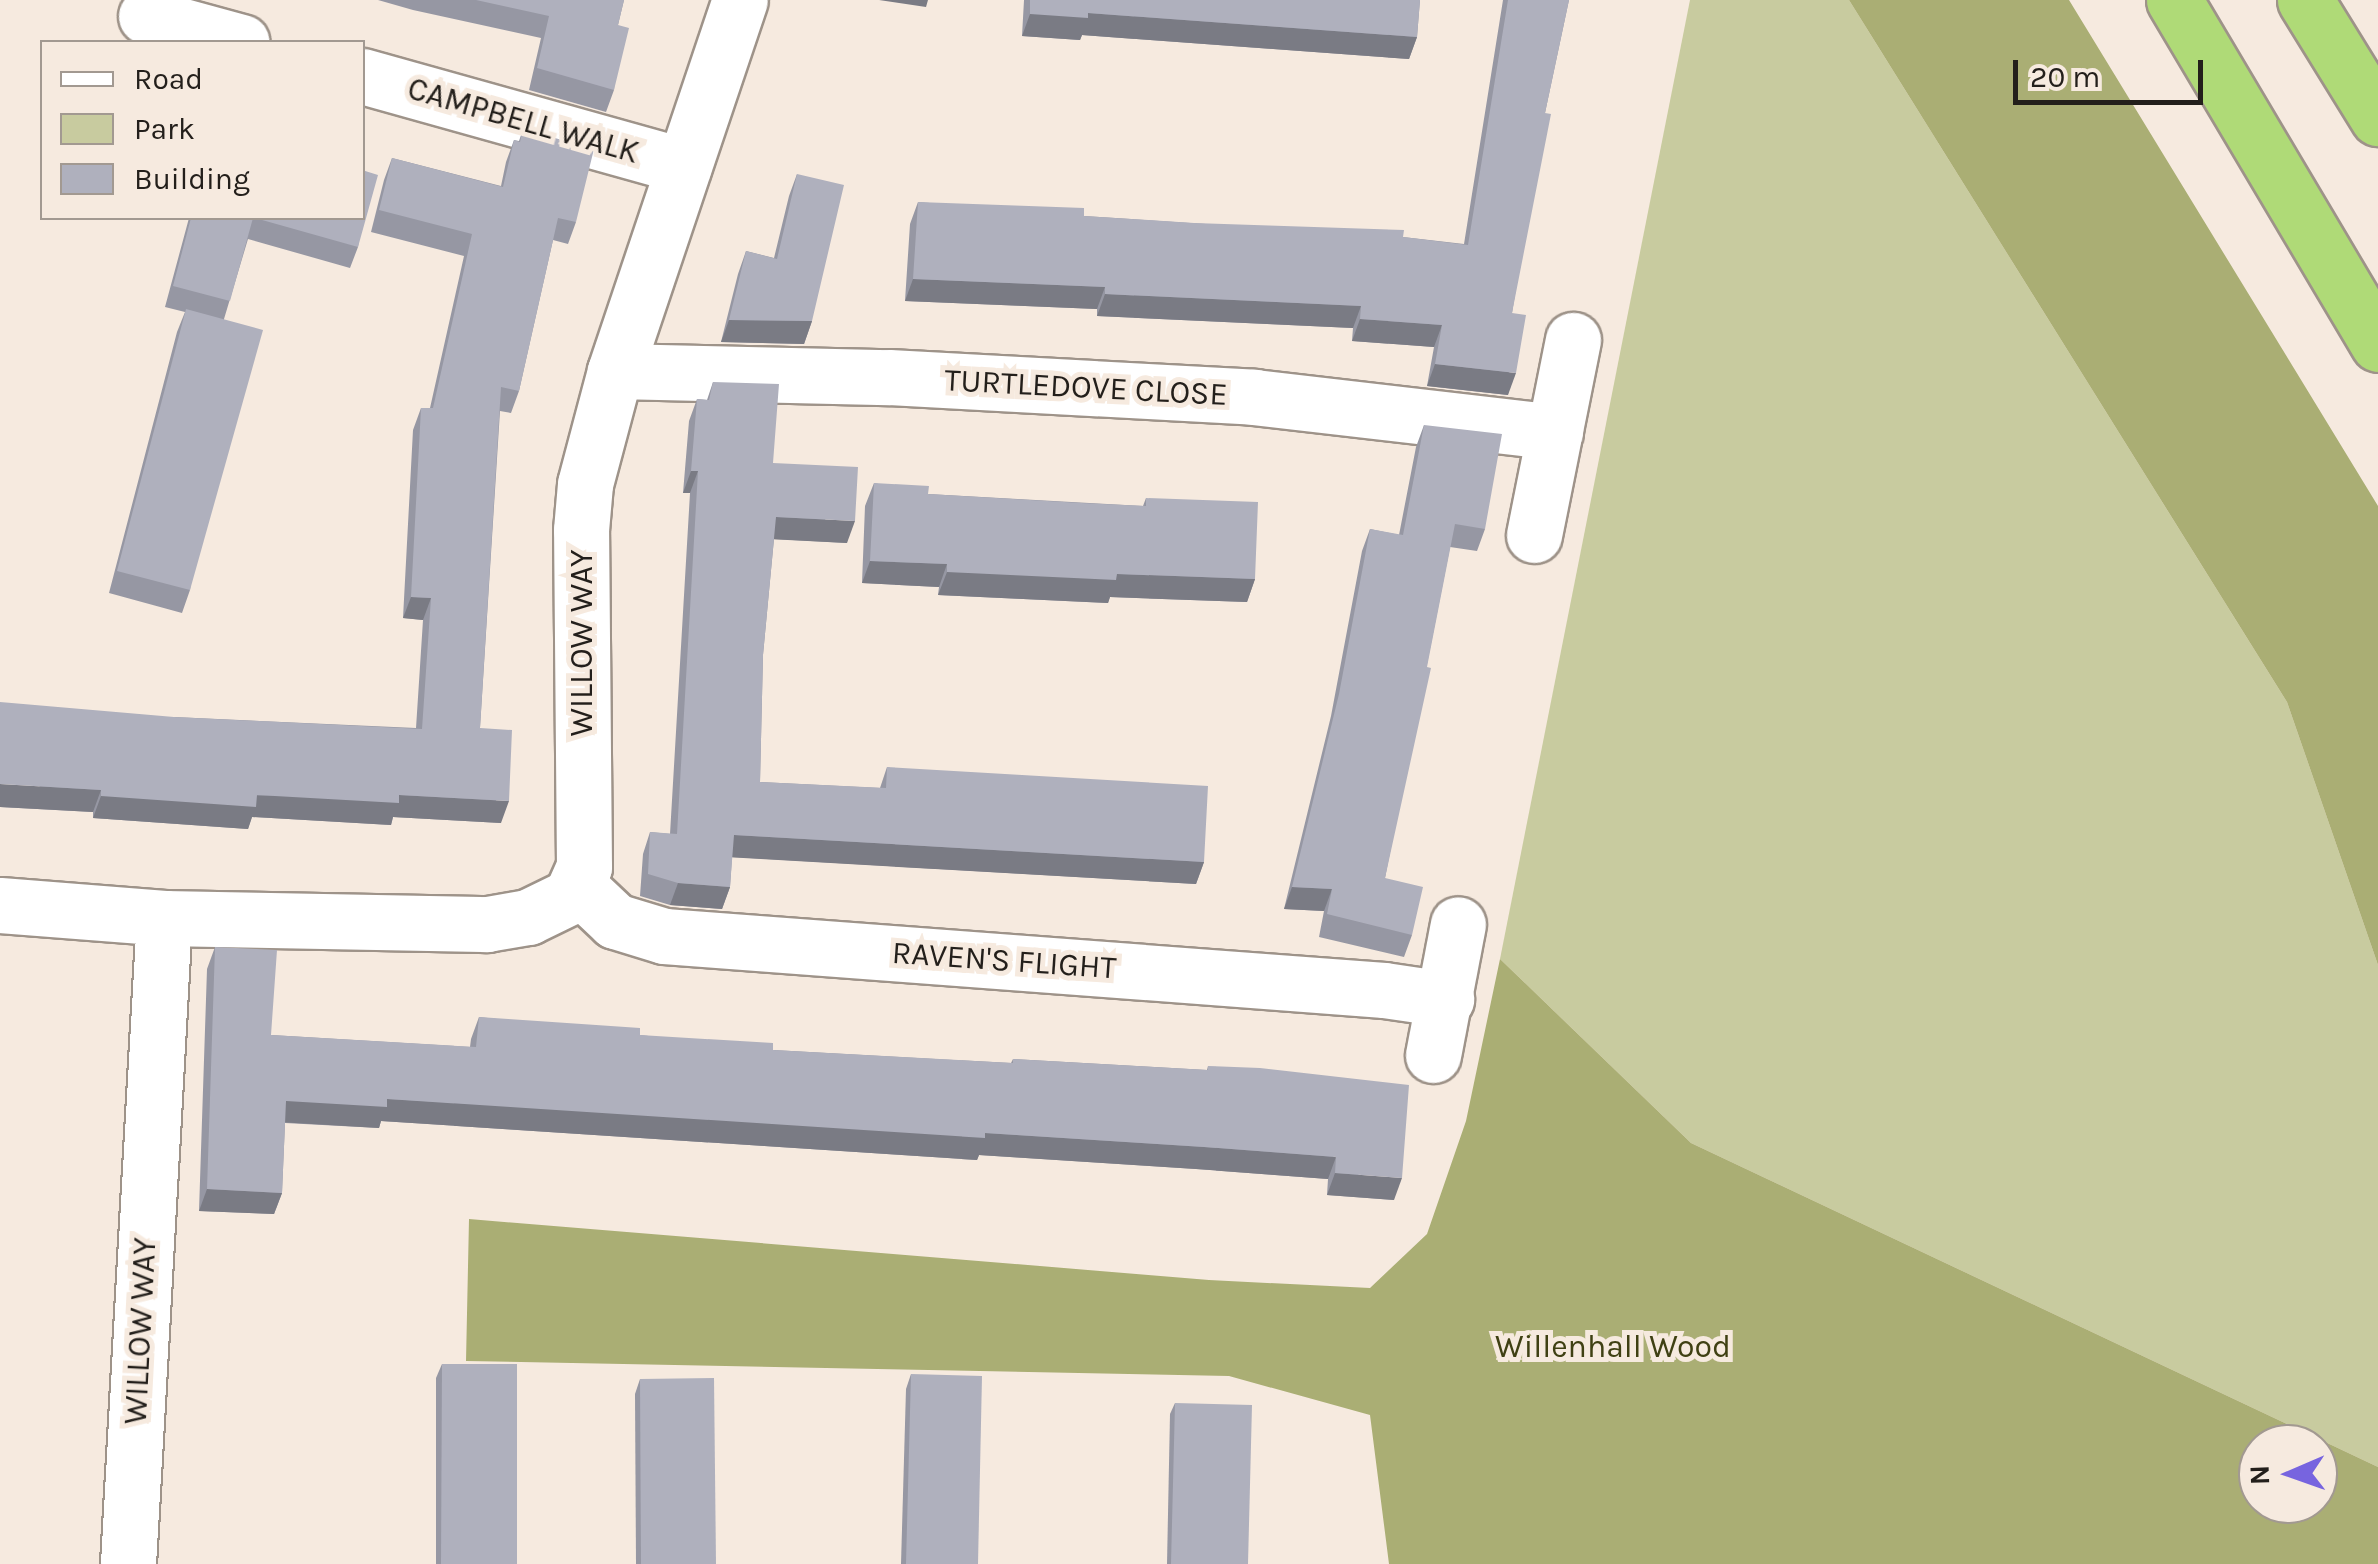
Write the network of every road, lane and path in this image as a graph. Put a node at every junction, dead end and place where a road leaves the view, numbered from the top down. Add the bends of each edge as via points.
1 (740, 0) edge
2 (2174, 0) edge
3 (2305, 0) edge
4 (145, 19) edge
5 (234, 40) edge
6 (365, 77) edge
7 (2378, 118) edge
8 (684, 166) junction
9 (1573, 340) dead end
10 (2378, 344) edge
11 (615, 371) junction
12 (1555, 432) junction
13 (1534, 535) dead end
14 (578, 886) junction
15 (0, 905) edge
16 (164, 918) junction
17 (1458, 924) dead end
18 (1446, 998) junction
19 (1433, 1055) dead end
20 (128, 1564) edge

1 - 8 street, WILLOW WAY
2 - 10 highway
3 - 7 highway
4 - 5 street
6 - 8 street, CAMPBELL WALK
8 - 11 street, WILLOW WAY
9 - 12 street
11 - 12 street, TURTLEDOVE CLOSE via 890,377 1254,397
11 - 14 street, WILLOW WAY via 594,438 582,530 584,868
12 - 13 street
14 - 16 street via 544,910 487,924
14 - 18 street, RAVEN'S FLIGHT via 615,921 664,936
15 - 16 street
16 - 20 street, WILLOW WAY
17 - 18 street
18 - 19 street

